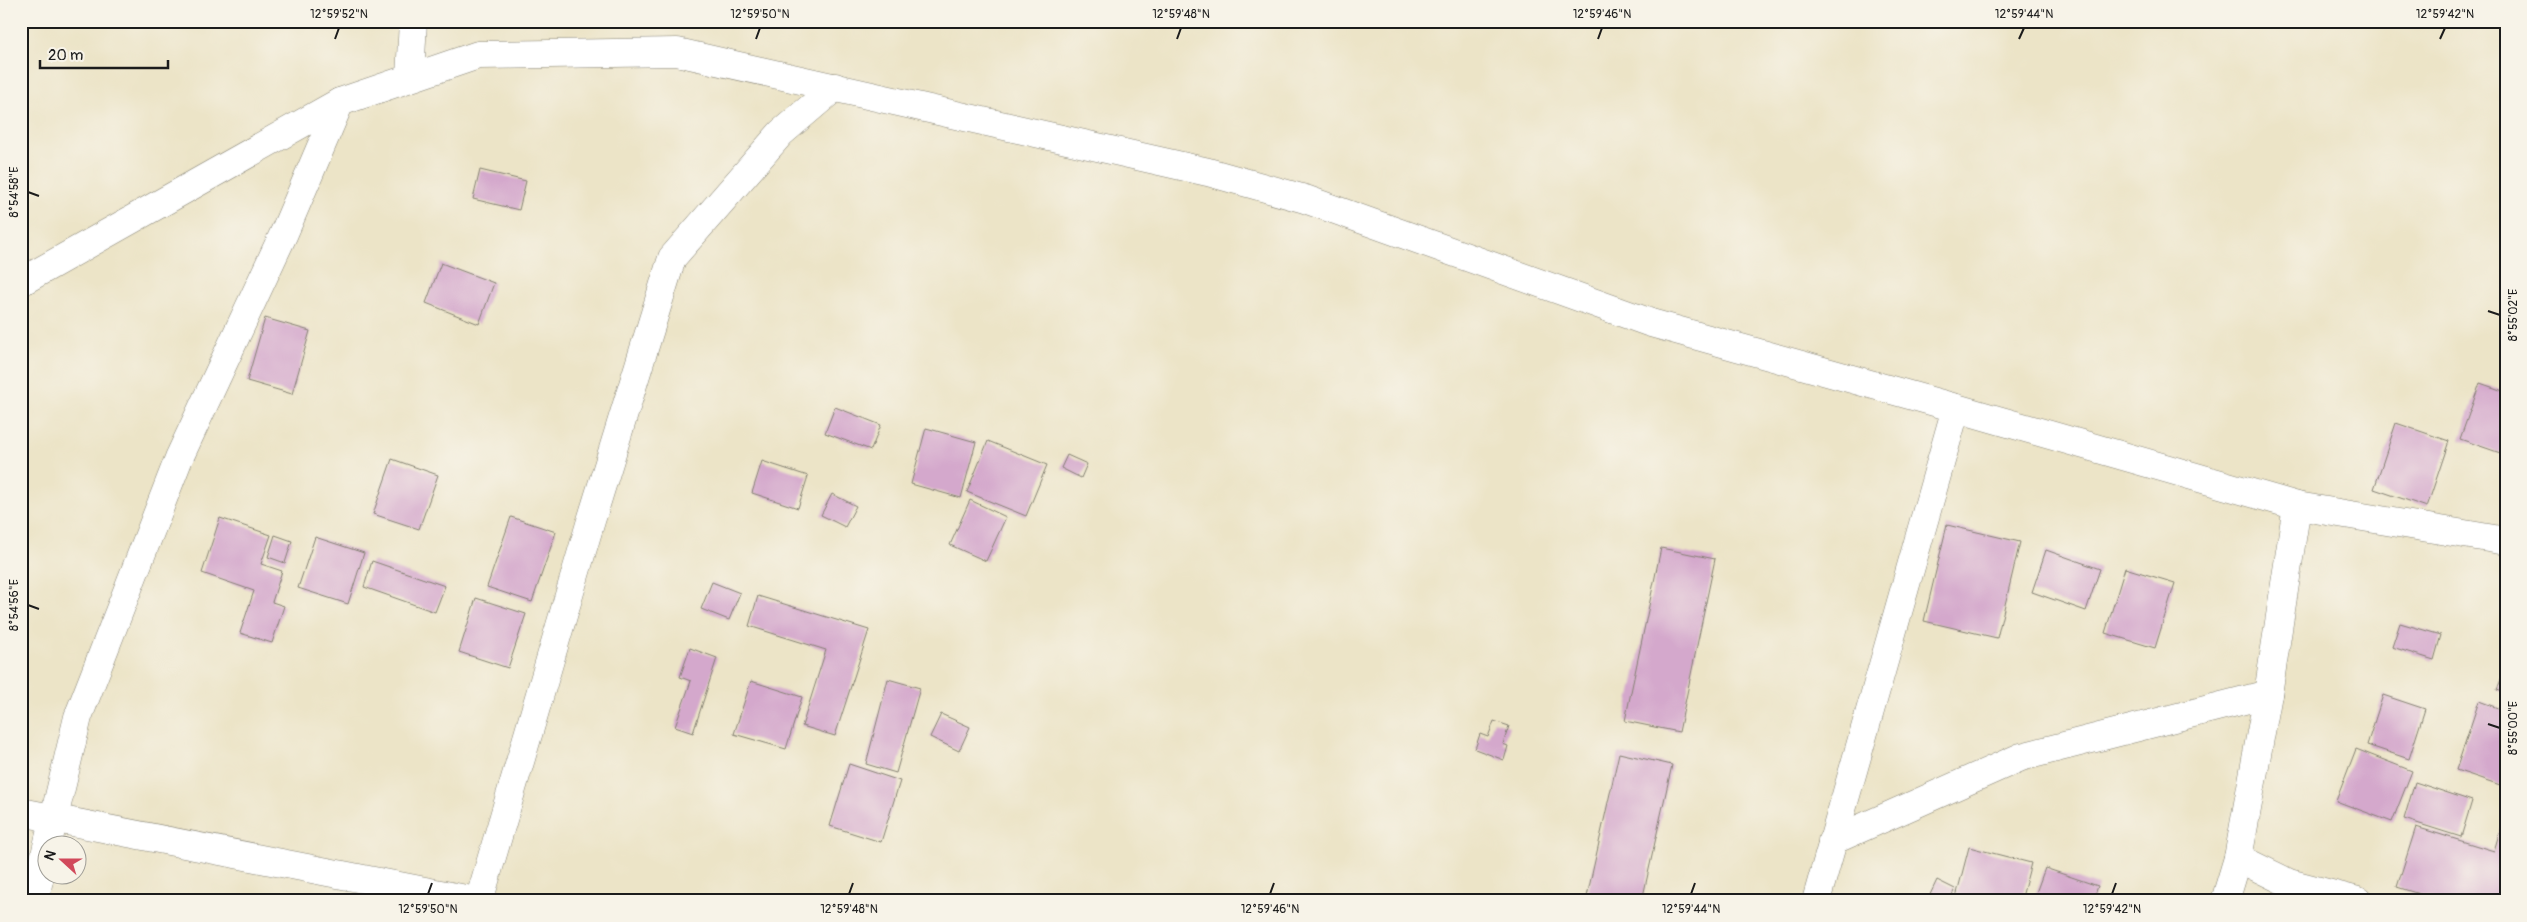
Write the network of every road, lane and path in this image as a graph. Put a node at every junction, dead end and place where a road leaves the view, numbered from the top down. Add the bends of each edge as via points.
1 (413, 21) edge
2 (410, 77) junction
3 (835, 88) junction
4 (340, 102) junction
5 (21, 282) edge
6 (1956, 408) junction
7 (2297, 506) junction
8 (2506, 541) edge
9 (2268, 694) junction
10 (21, 812) edge
11 (53, 820) junction
12 (1832, 841) junction
13 (2238, 858) junction
14 (34, 901) edge
15 (478, 901) edge
16 (1816, 901) edge
17 (2225, 901) edge
18 (2358, 901) edge

1 - 2 street
2 - 3 street via 478,55 677,52
2 - 4 street
3 - 6 street via 1198,170 1305,199 1651,323
3 - 15 street via 782,133 672,258
4 - 5 street
4 - 11 street via 284,233 179,458 78,717
6 - 7 street
6 - 12 street
7 - 8 street
7 - 9 street
9 - 12 street via 2021,757
9 - 13 street
10 - 11 street
11 - 14 street
11 - 15 street
12 - 16 street
13 - 17 street
13 - 18 street via 2289,883

